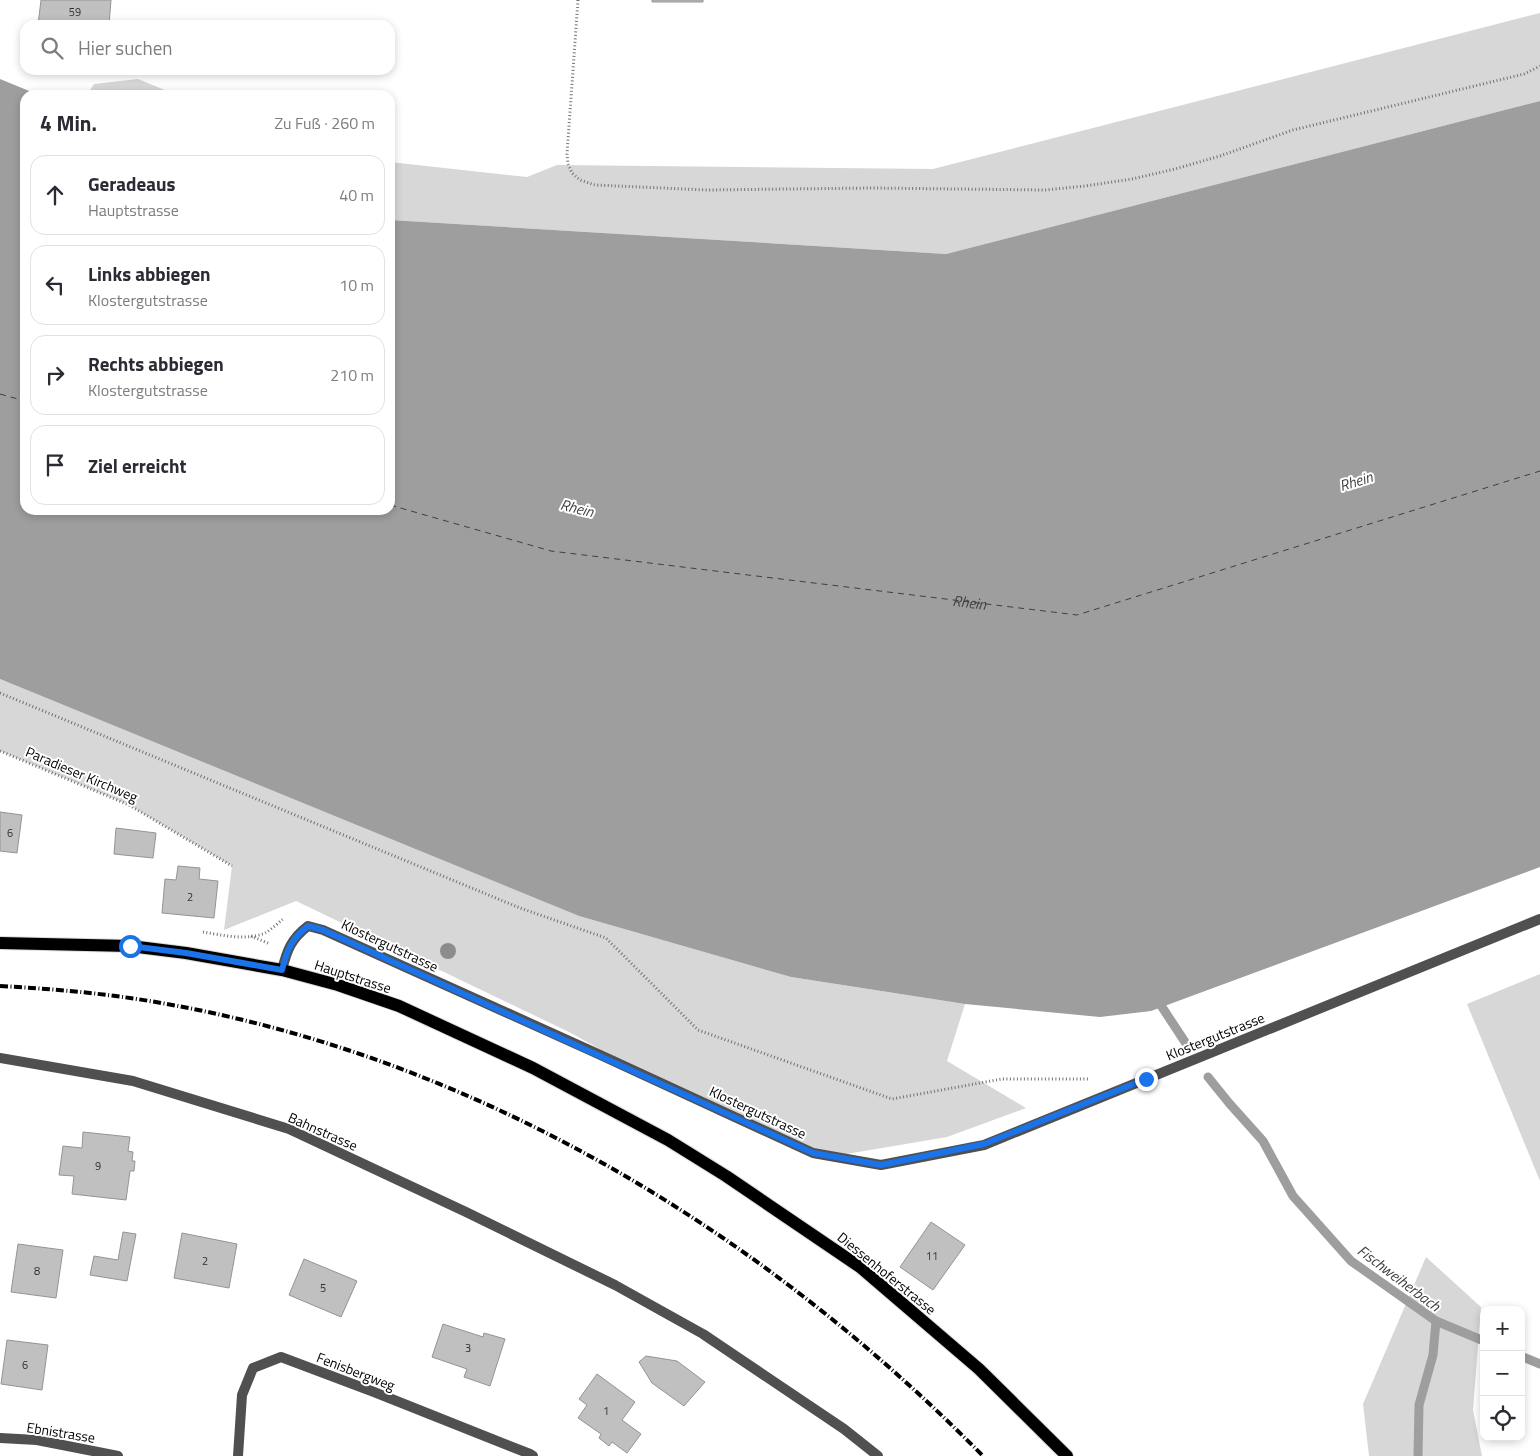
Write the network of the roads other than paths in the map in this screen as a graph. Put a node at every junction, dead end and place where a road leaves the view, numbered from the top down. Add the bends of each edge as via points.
1 (1540, 919) edge
2 (0, 943) edge
3 (282, 970) junction
4 (0, 1058) edge
5 (668, 1140) joint
6 (0, 1438) edge
7 (118, 1456) edge
8 (238, 1456) edge
9 (533, 1456) edge
10 (878, 1456) edge
11 (1067, 1456) edge

1 - 3 street, Klostergutstrasse via 984,1144 881,1165 813,1153 323,930 308,926 298,934 287,950
2 - 3 main road, Hauptstrasse via 130,946
3 - 5 main road, Hauptstrasse via 399,1006 533,1068
4 - 10 street, Bahnstrasse via 133,1081 289,1129 616,1284 703,1334 844,1429
5 - 11 main road, Diessenhoferstrasse via 860,1267 979,1369
6 - 7 street, Ebnistrasse via 36,1440
8 - 9 street, Fenisbergweg via 242,1395 252,1368 281,1357

